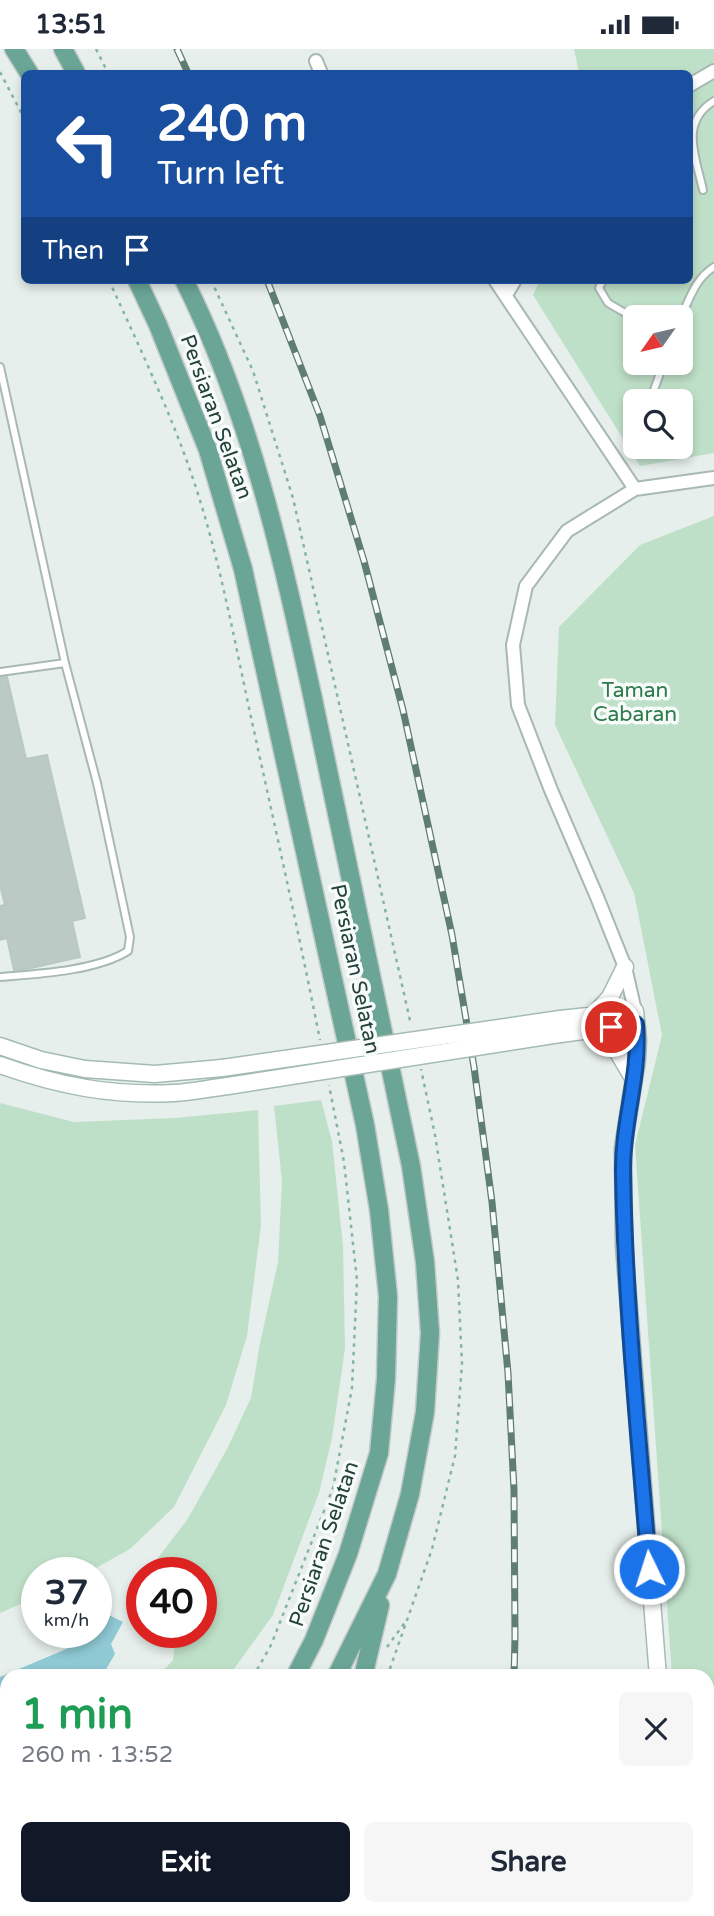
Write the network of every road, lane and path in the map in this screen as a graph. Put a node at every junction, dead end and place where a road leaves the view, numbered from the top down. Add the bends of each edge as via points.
1 (14, 49) edge
2 (63, 49) edge
3 (96, 49) edge
4 (27, 70) edge
5 (74, 70) edge
6 (106, 70) edge
7 (714, 71) edge
8 (0, 72) edge
9 (693, 83) edge
10 (714, 101) edge
11 (21, 112) edge
12 (693, 131) edge
13 (693, 148) edge
14 (703, 190) dead end
15 (714, 267) edge
16 (111, 284) edge
17 (139, 284) edge
18 (186, 284) edge
19 (498, 284) edge
20 (513, 284) edge
21 (601, 284) edge
22 (506, 295) junction
23 (686, 305) edge
24 (623, 312) edge
25 (0, 367) edge
26 (714, 478) edge
27 (635, 489) junction
28 (65, 663) junction
29 (0, 672) edge
30 (625, 967) junction
31 (0, 977) edge
32 (636, 1018) junction
33 (589, 1023) junction
34 (560, 1026) junction
35 (321, 1045) dead end
36 (0, 1046) edge
37 (0, 1065) edge
38 (634, 1078) junction
39 (328, 1084) dead end
40 (387, 1574) junction
41 (258, 1669) edge
42 (298, 1669) edge
43 (339, 1669) edge
44 (365, 1669) edge
45 (656, 1669) edge

1 - 4 main road
2 - 5 main road
3 - 6 path
7 - 9 street
8 - 11 path
10 - 12 lane via 696,118
13 - 14 lane
15 - 23 lane via 696,284
16 - 35 path via 158,387 204,515
17 - 42 main road, Persiaran Selatan via 208,450 243,569 365,1125 379,1210 388,1296 379,1453 348,1555
18 - 40 main road, Persiaran Selatan via 243,424 282,556 411,1166 430,1332 425,1412 413,1480
19 - 22 street
20 - 22 street
21 - 24 lane via 608,303
22 - 27 street
25 - 28 lane
26 - 27 street
27 - 30 street via 567,531 526,586 513,645 518,705
28 - 29 lane
28 - 31 lane via 97,783 130,937 128,951 117,958 55,973
30 - 32 street
30 - 33 street via 610,997
32 - 33 street
32 - 38 street
33 - 34 street
33 - 38 street via 617,1051
34 - 36 street, bridge via 155,1074 85,1069
34 - 37 street, bridge via 175,1093 69,1086
38 - 45 street via 623,1148 624,1246
39 - 41 path via 344,1162 357,1280 352,1388 333,1488
40 - 43 main road, Persiaran Selatan
40 - 44 main road

